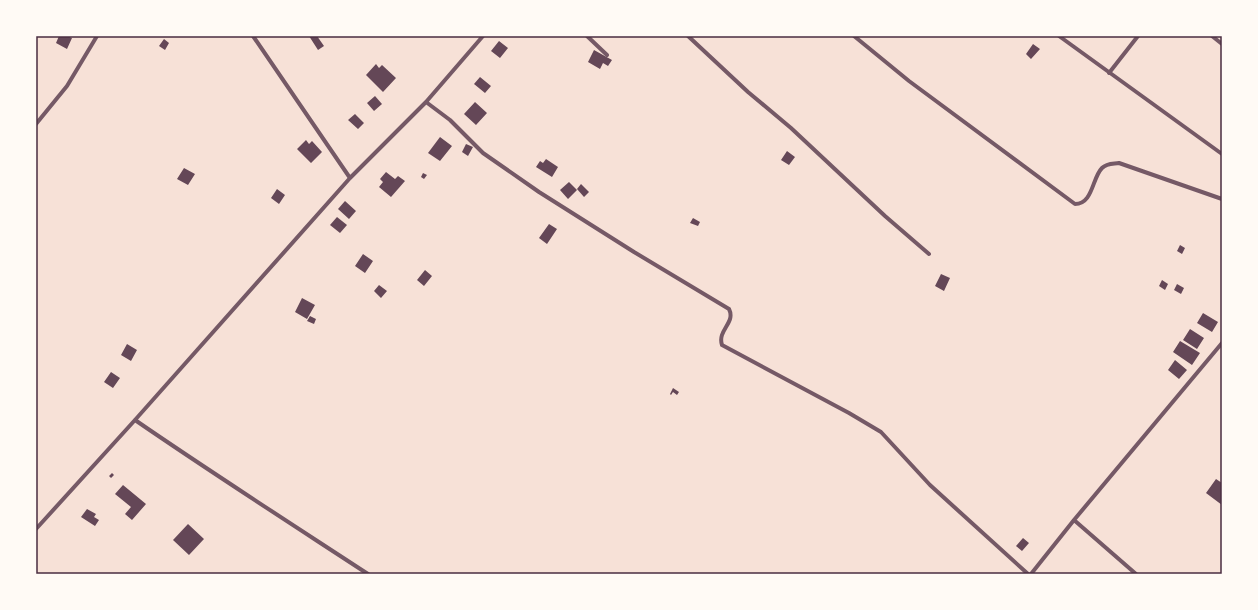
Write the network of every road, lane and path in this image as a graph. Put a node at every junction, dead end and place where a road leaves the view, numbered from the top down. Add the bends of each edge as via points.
1 (97, 36) edge
2 (253, 36) edge
3 (483, 36) edge
4 (587, 36) edge
5 (688, 36) edge
6 (854, 36) edge
7 (1059, 36) edge
8 (1138, 36) edge
9 (1212, 36) edge
10 (1222, 44) edge
11 (607, 55) dead end
12 (1109, 73) junction
13 (426, 102) junction
14 (36, 124) edge
15 (1222, 154) edge
16 (350, 178) junction
17 (1222, 199) edge
18 (929, 254) dead end
19 (1222, 343) edge
20 (135, 420) junction
21 (1074, 520) junction
22 (36, 528) edge
23 (368, 574) edge
24 (1030, 574) edge
25 (1136, 574) edge

1 - 14 street via 67,86
2 - 16 street
3 - 13 street
4 - 11 street
5 - 18 street
6 - 17 street via 909,81 1075,204 1080,204 1087,198 1101,169 1109,164 1119,163
7 - 12 street
8 - 12 street
9 - 10 street
12 - 15 street
13 - 16 street
13 - 24 street via 450,120 483,153 539,192 729,309 731,314 721,335 722,345 849,412 880,432 930,484
16 - 20 street
19 - 21 street
20 - 22 street
20 - 23 street
21 - 24 street
21 - 25 street

